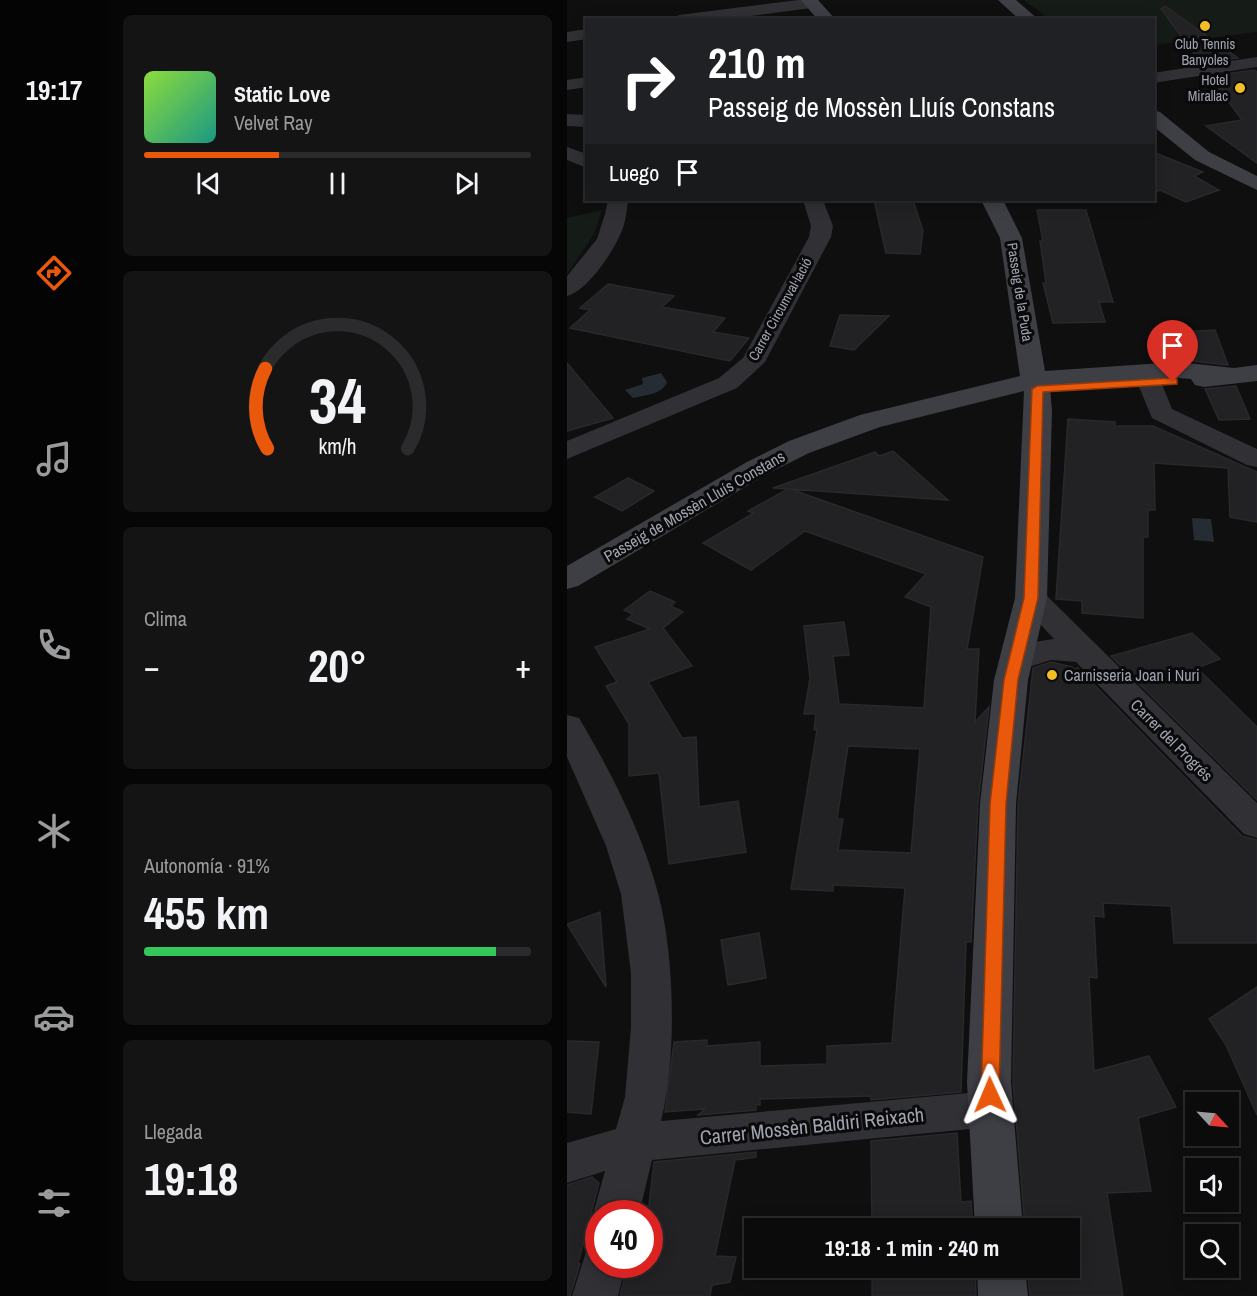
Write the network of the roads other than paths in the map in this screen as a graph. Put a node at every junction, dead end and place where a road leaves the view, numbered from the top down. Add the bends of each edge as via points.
1 (1006, 0) edge
2 (811, 2) edge
3 (694, 18) edge
4 (826, 18) edge
5 (1028, 18) edge
6 (585, 34) edge
7 (567, 37) edge
8 (1257, 62) edge
9 (1155, 78) edge
10 (585, 82) edge
11 (567, 85) edge
12 (1155, 118) edge
13 (567, 120) edge
14 (585, 121) edge
15 (567, 153) edge
16 (585, 161) edge
17 (1257, 184) edge
18 (618, 201) edge
19 (813, 201) edge
20 (992, 201) edge
21 (567, 290) edge
22 (1216, 373) junction
23 (1257, 373) edge
24 (1149, 380) junction
25 (1036, 384) junction
26 (567, 451) edge
27 (1257, 459) edge
28 (567, 579) edge
29 (1031, 598) junction
30 (1088, 655) junction
31 (1016, 661) junction
32 (567, 726) edge
33 (1257, 825) edge
34 (991, 1108) junction
35 (634, 1143) junction
36 (567, 1163) edge
37 (620, 1200) edge
38 (998, 1218) edge
39 (600, 1278) edge
40 (1002, 1278) edge
41 (595, 1296) edge
42 (1003, 1296) edge

1 - 5 main road
2 - 3 street
2 - 4 main road
6 - 7 street
8 - 9 street
10 - 11 street
12 - 17 main road via 1202,156
13 - 14 street
15 - 16 street
18 - 21 street via 611,237
19 - 26 street, Carrer Circumval·lació via 822,226 820,237 753,362 728,383
20 - 25 main road, Passeig de la Puda via 1011,238
22 - 23 main road, Passeig de Mossèn Lluís Constans
22 - 24 main road, Passeig de Mossèn Lluís Constans via 1196,380
22 - 25 main road, Passeig de Mossèn Lluís Constans via 1178,370
24 - 25 main road, Passeig de Mossèn Lluís Constans
24 - 27 street via 1161,413
25 - 28 main road, Passeig de Mossèn Lluís Constans via 953,399 870,421 799,447 713,492
25 - 29 main road, Passeig de la Puda
29 - 30 street, Carrer del Progrés
29 - 31 main road, Passeig de la Puda
30 - 31 street via 1064,648 1045,649
30 - 33 street, Carrer del Progrés
31 - 34 main road, Passeig de la Puda via 998,804
32 - 35 street via 591,769 640,894 651,973 651,1027 646,1097
34 - 35 street, Carrer Mossèn Baldiri Reixach
34 - 38 main road, Passeig de la Puda
35 - 36 street, Carrer Mossèn Baldiri Reixach
35 - 37 street
39 - 41 street
40 - 42 main road

